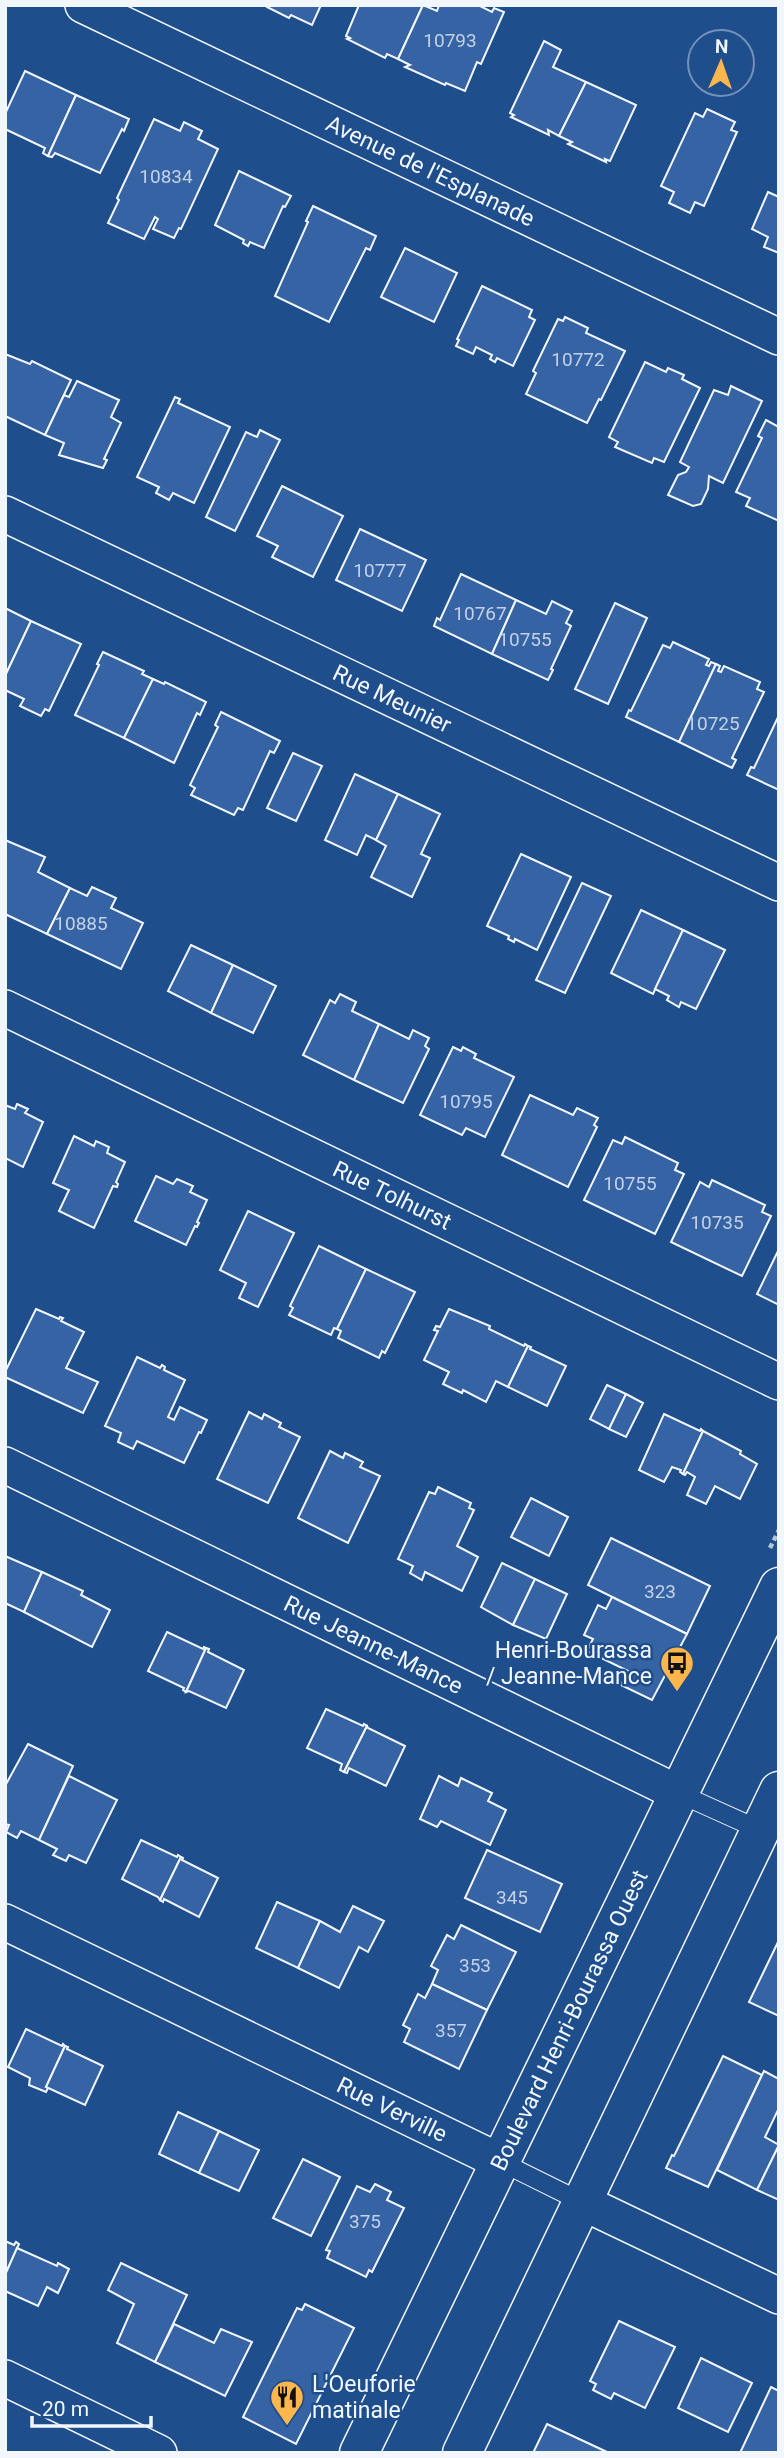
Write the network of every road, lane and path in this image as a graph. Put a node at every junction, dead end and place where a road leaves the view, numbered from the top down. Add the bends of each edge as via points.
1 (83, 5) edge
2 (779, 337) edge
3 (5, 514) edge
4 (779, 883) edge
5 (5, 1008) edge
6 (779, 1382) edge
7 (5, 1465) edge
8 (779, 1587) edge
9 (779, 1791) edge
10 (678, 1793) junction
11 (769, 1835) edge
12 (5, 1922) edge
13 (501, 2162) junction
14 (583, 2202) junction
15 (779, 2296) edge
16 (5, 2378) edge
17 (159, 2453) edge
18 (359, 2453) edge
19 (461, 2453) edge

1 - 2 street, Avenue de l'Esplanade
3 - 4 street, Rue Meunier
5 - 6 street, Rue Tolhurst
7 - 10 street, Rue Jeanne-Mance
8 - 10 main road, Boulevard Henri-Bourassa Ouest
9 - 11 main road
10 - 11 lane, Rue Jeanne-Mance
10 - 13 main road, Boulevard Henri-Bourassa Ouest
11 - 14 main road
12 - 13 street, Rue Verville
13 - 14 lane, Rue Verville
13 - 18 main road, Boulevard Henri-Bourassa Ouest
14 - 15 street, Rue Verville
14 - 19 main road
16 - 17 street

